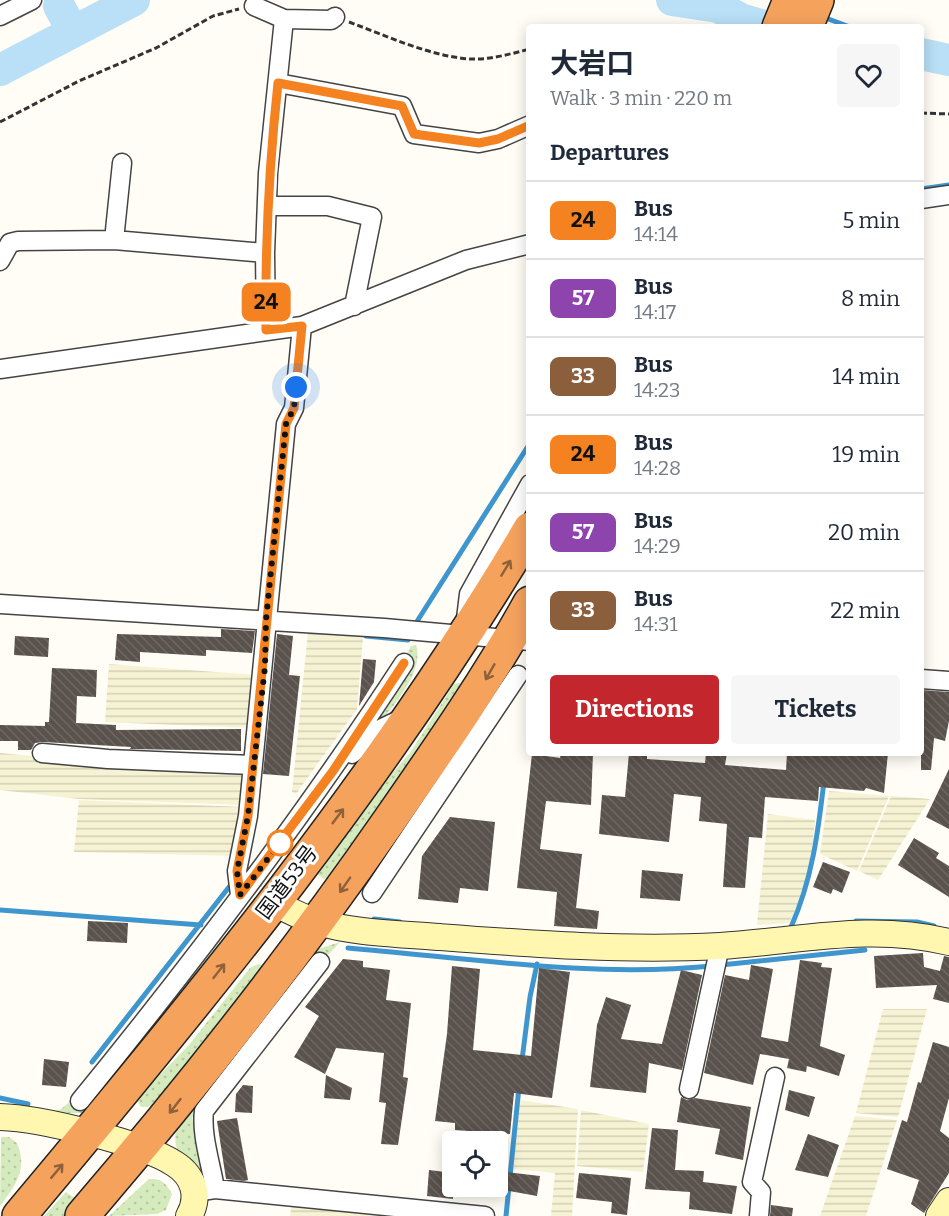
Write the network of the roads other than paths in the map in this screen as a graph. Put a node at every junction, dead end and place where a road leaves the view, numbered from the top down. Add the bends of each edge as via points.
1 (32, 0) edge
2 (790, 0) edge
3 (817, 0) edge
4 (255, 6) road end
5 (0, 16) edge
6 (335, 17) road end
7 (284, 19) junction
8 (780, 24) edge
9 (807, 24) edge
10 (278, 83) junction
11 (526, 127) edge
12 (122, 163) dead end
13 (949, 195) edge
14 (924, 198) edge
15 (267, 206) junction
16 (114, 240) junction
17 (526, 245) edge
18 (265, 253) junction
19 (0, 261) edge
20 (354, 306) junction
21 (302, 326) junction
22 (266, 330) junction
23 (0, 369) edge
24 (526, 491) edge
25 (526, 535) edge
26 (0, 604) edge
27 (526, 616) edge
28 (266, 620) junction
29 (463, 636) junction
30 (519, 640) edge
31 (404, 663) dead end
32 (518, 675) dead end
33 (924, 678) edge
34 (949, 681) edge
35 (473, 702) junction
36 (416, 711) junction
37 (42, 753) dead end
38 (462, 759) junction
39 (252, 765) junction
40 (333, 771) junction
41 (441, 791) junction
42 (405, 799) junction
43 (372, 893) dead end
44 (240, 895) junction
45 (272, 902) junction
46 (318, 923) junction
47 (947, 937) edge
48 (717, 960) junction
49 (320, 962) dead end
50 (269, 987) junction
51 (190, 1008) junction
52 (132, 1037) junction
53 (254, 1048) junction
54 (775, 1077) dead end
55 (196, 1079) junction
56 (690, 1090) dead end
57 (80, 1101) dead end
58 (112, 1101) junction
59 (0, 1117) edge
60 (89, 1133) junction
61 (141, 1149) junction
62 (949, 1201) edge
63 (200, 1204) edge
64 (83, 1215) edge
65 (19, 1216) edge
66 (485, 1216) edge
67 (759, 1216) edge
68 (939, 1216) edge

1 - 5 street
2 - 8 highway
3 - 9 highway
4 - 7 street
6 - 7 street
7 - 10 street
10 - 11 street via 402,106 414,134 479,143
10 - 15 street
12 - 16 street
13 - 14 street
15 - 18 street
15 - 20 street via 327,206 372,217
16 - 18 street
16 - 19 street via 18,241 10,243
17 - 20 street via 466,260
18 - 22 street
20 - 21 street
21 - 22 street
21 - 28 street via 294,408 286,424
22 - 23 street
24 - 29 street via 469,594
29 -> 25 highway, 国道53号
26 - 28 street
27 - 30 highway
28 - 29 street
28 - 39 street via 265,667
29 - 30 street
29 - 36 highway, 国道53号
30 -> 35 highway
31 - 40 street
32 - 38 street
33 - 34 street
35 - 38 street
35 - 42 highway
36 - 40 street via 378,730
45 -> 36 highway, 国道53号
37 - 39 street
38 - 41 street
39 - 44 street via 248,816 237,871
40 - 44 street
41 - 42 street
41 - 43 street
42 -> 46 highway
44 - 52 street
45 - 46 street
51 -> 45 highway, 国道53号
46 - 48 street via 540,945 639,948
46 - 50 highway
47 - 48 street via 860,932
48 - 56 street
49 - 53 street
50 - 53 street
50 - 55 highway
51 - 52 street
51 - 58 highway, 国道53号
52 - 57 street
52 - 58 street
53 - 55 street
53 - 63 street via 204,1110 202,1126 208,1146
54 - 67 street via 752,1171 752,1182 761,1192
55 -> 61 highway
58 - 60 highway, 国道53号
59 - 60 street
60 - 61 street
65 -> 60 highway, 国道53号
61 - 63 street via 176,1164 190,1178
61 - 64 highway
62 - 68 street
63 - 66 street

